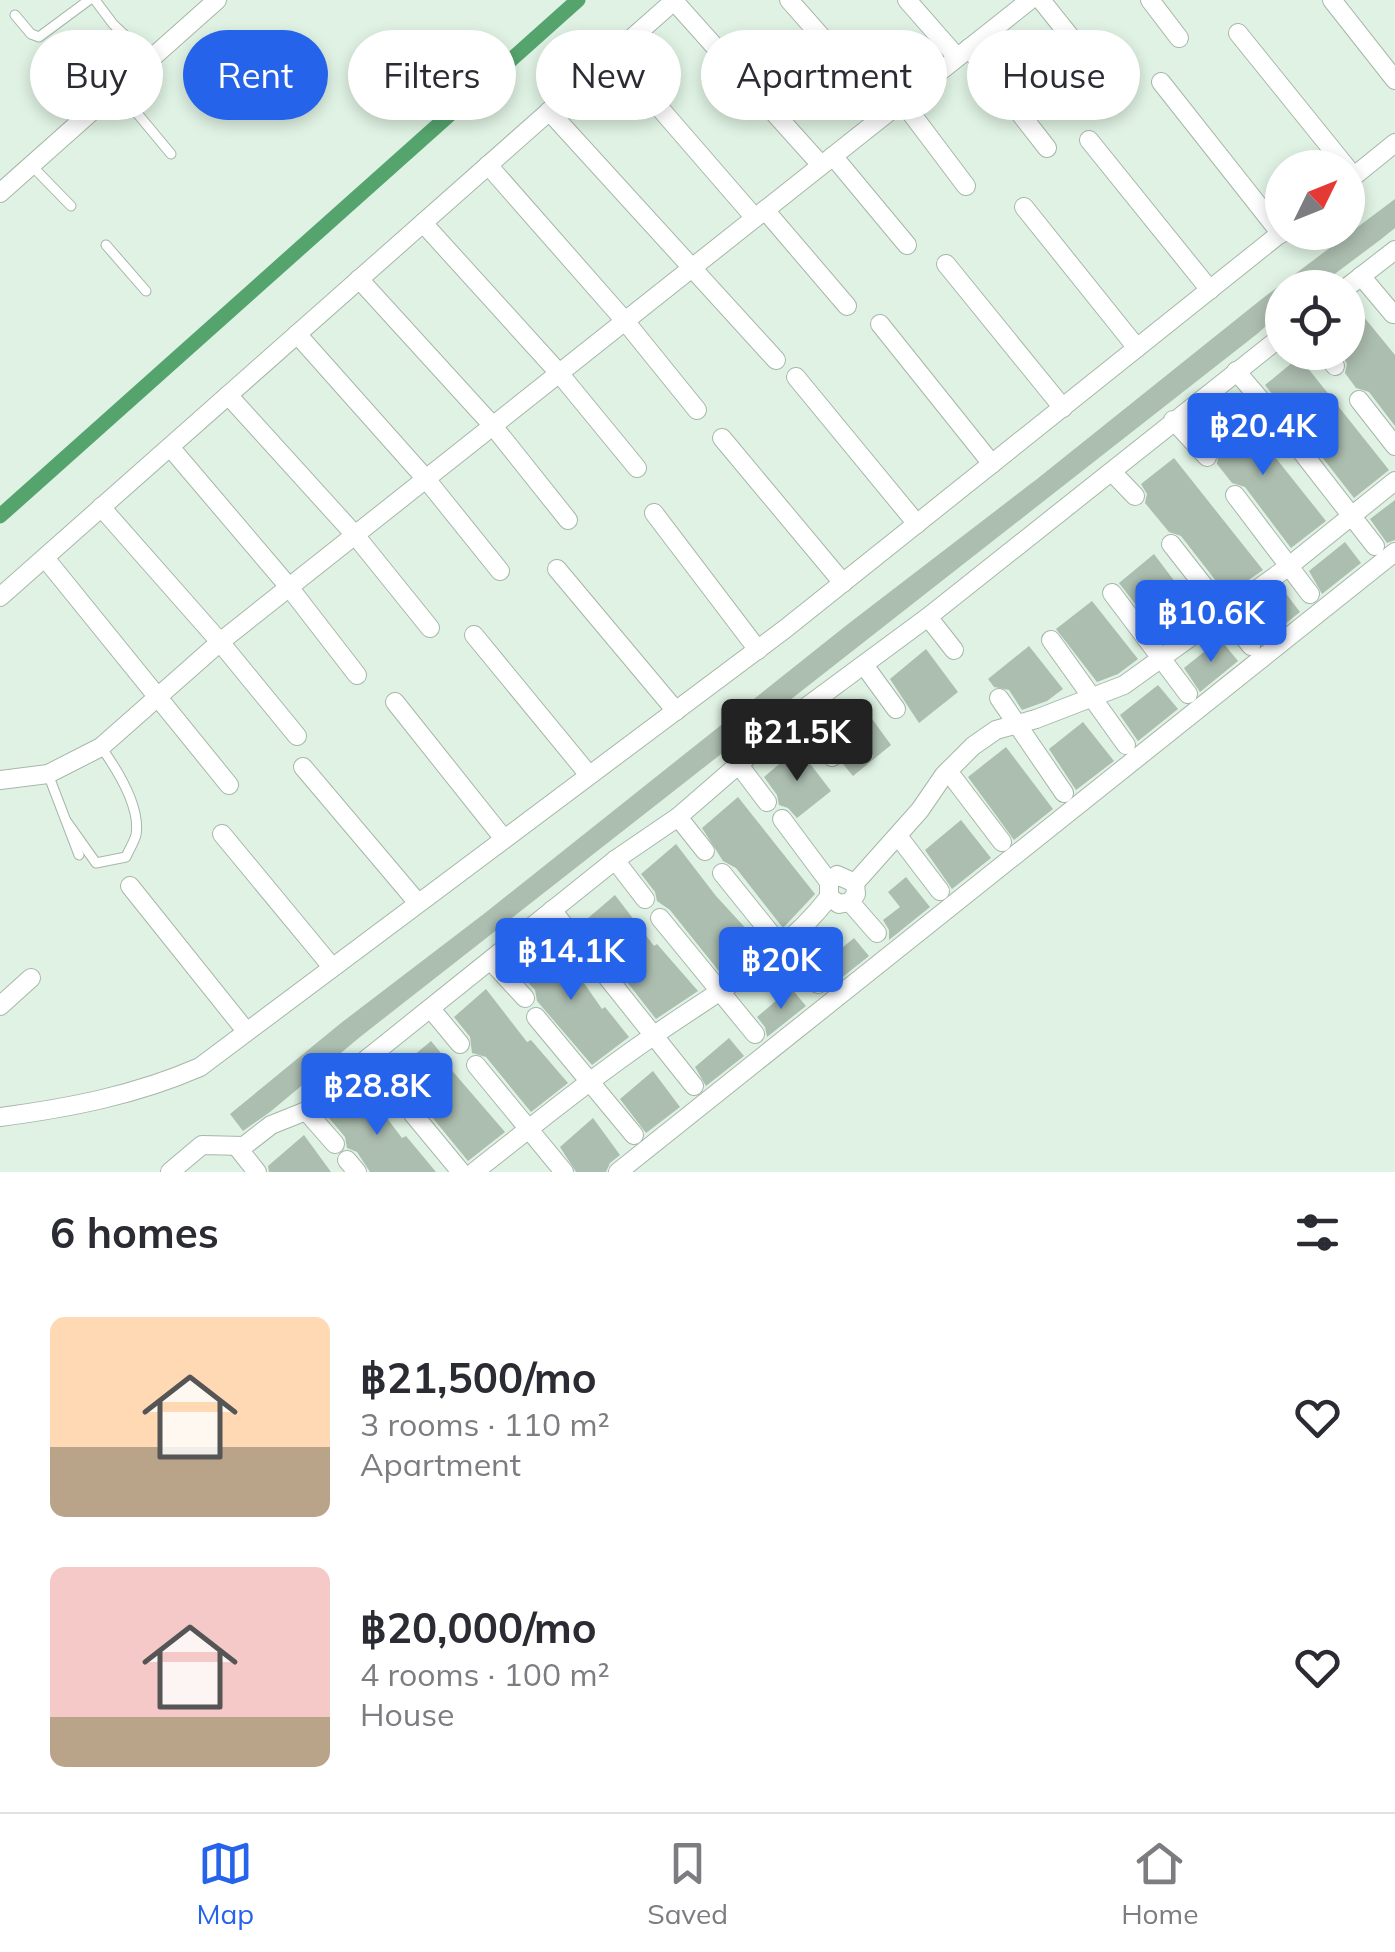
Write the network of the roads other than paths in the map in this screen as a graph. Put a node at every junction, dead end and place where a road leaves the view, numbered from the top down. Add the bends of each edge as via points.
1 (92, 0) edge
2 (217, 0) edge
3 (674, 0) edge
4 (789, 0) edge
5 (907, 0) edge
6 (1150, 0) edge
7 (1332, 0) edge
8 (1029, 1) edge
9 (16, 15) dead end
10 (119, 30) edge
11 (640, 30) edge
12 (819, 30) edge
13 (1057, 30) edge
14 (1238, 33) dead end
15 (1179, 38) dead end
16 (163, 48) edge
17 (963, 53) junction
18 (947, 66) edge
19 (1395, 80) edge
20 (1161, 82) dead end
21 (81, 120) edge
22 (143, 120) edge
23 (539, 120) edge
24 (557, 120) edge
25 (674, 120) edge
26 (879, 120) edge
27 (907, 120) edge
28 (1089, 140) dead end
29 (1395, 142) edge
30 (1047, 148) dead end
31 (1331, 150) edge
32 (172, 154) dead end
33 (827, 161) junction
34 (1365, 162) edge
35 (31, 165) junction
36 (488, 165) junction
37 (966, 186) dead end
38 (0, 193) edge
39 (71, 206) dead end
40 (1024, 207) dead end
41 (1265, 212) edge
42 (760, 214) junction
43 (423, 223) junction
44 (106, 244) dead end
45 (907, 245) dead end
46 (1265, 246) edge
47 (1395, 250) edge
48 (946, 264) dead end
49 (691, 269) junction
50 (1365, 273) edge
51 (360, 279) junction
52 (1210, 290) junction
53 (146, 291) dead end
54 (1365, 291) edge
55 (847, 306) dead end
56 (1393, 314) edge
57 (625, 321) junction
58 (880, 324) dead end
59 (297, 334) junction
60 (1137, 348) junction
61 (1265, 349) edge
62 (776, 360) dead end
63 (1236, 371) junction
64 (558, 374) junction
65 (796, 377) dead end
66 (228, 395) junction
67 (1359, 400) dead end
68 (1062, 408) junction
69 (697, 410) dead end
70 (1270, 412) dead end
71 (1173, 420) junction
72 (493, 426) junction
73 (722, 438) dead end
74 (1294, 442) dead end
75 (1395, 446) edge
76 (170, 447) junction
77 (1207, 457) dead end
78 (992, 464) junction
79 (637, 468) dead end
80 (1113, 473) junction
81 (426, 479) junction
82 (1395, 481) edge
83 (1235, 495) dead end
84 (1134, 496) dead end
85 (102, 508) junction
86 (654, 513) dead end
87 (1352, 516) junction
88 (568, 520) dead end
89 (917, 524) junction
90 (355, 535) junction
91 (1171, 544) dead end
92 (1375, 546) dead end
93 (1395, 552) edge
94 (45, 558) junction
95 (1288, 567) junction
96 (557, 569) dead end
97 (500, 571) dead end
98 (843, 583) junction
99 (289, 587) junction
100 (1112, 593) dead end
101 (1310, 594) dead end
102 (0, 598) edge
103 (1224, 613) junction
104 (928, 617) junction
105 (430, 628) dead end
106 (474, 635) dead end
107 (1051, 640) dead end
108 (220, 642) junction
109 (1252, 646) dead end
110 (758, 650) junction
111 (954, 650) dead end
112 (1161, 659) junction
113 (864, 665) junction
114 (357, 675) dead end
115 (1188, 694) dead end
116 (160, 697) junction
117 (999, 698) dead end
118 (1094, 698) junction
119 (395, 702) dead end
120 (896, 709) dead end
121 (676, 711) junction
122 (798, 713) junction
123 (1017, 722) junction
124 (298, 736) dead end
125 (1126, 745) dead end
126 (101, 747) junction
127 (832, 756) dead end
128 (740, 765) junction
129 (304, 768) dead end
130 (948, 771) junction
131 (48, 774) junction
132 (589, 775) junction
133 (0, 780) edge
134 (229, 785) dead end
135 (1064, 793) dead end
136 (767, 802) dead end
137 (678, 816) junction
138 (782, 819) dead end
139 (67, 822) junction
140 (222, 834) dead end
141 (898, 836) junction
142 (504, 839) junction
143 (1002, 842) dead end
144 (705, 850) dead end
145 (79, 855) dead end
146 (615, 860) junction
147 (722, 872) dead end
148 (855, 883) junction
149 (130, 886) dead end
150 (829, 890) junction
151 (940, 891) dead end
152 (645, 899) dead end
153 (850, 902) junction
154 (418, 903) junction
155 (552, 910) junction
156 (660, 918) dead end
157 (877, 933) dead end
158 (780, 945) junction
159 (582, 948) dead end
160 (492, 962) junction
161 (332, 967) junction
162 (599, 967) dead end
163 (31, 978) dead end
164 (818, 984) dead end
165 (720, 992) junction
166 (3, 998) edge
167 (524, 998) dead end
168 (431, 1010) junction
169 (536, 1018) dead end
170 (246, 1031) junction
171 (755, 1034) dead end
172 (655, 1035) junction
173 (460, 1044) dead end
174 (368, 1058) junction
175 (476, 1065) dead end
176 (590, 1082) junction
177 (694, 1086) dead end
178 (396, 1093) dead end
179 (306, 1111) junction
180 (413, 1114) dead end
181 (0, 1117) edge
182 (528, 1130) junction
183 (634, 1135) dead end
184 (334, 1144) dead end
185 (238, 1147) junction
186 (170, 1172) edge
187 (257, 1172) edge
188 (461, 1172) edge
189 (474, 1172) edge
190 (564, 1172) edge
191 (618, 1172) edge

1 - 9 lane via 39,37
1 - 10 lane
2 - 16 street
3 - 11 street
3 - 33 street
4 - 12 street
5 - 17 street
6 - 15 street
7 - 19 street
8 - 13 street
8 - 17 street
14 - 31 street
17 - 18 street
17 - 30 street
20 - 41 street
21 - 35 street
22 - 32 lane
23 - 36 street
24 - 49 street
25 - 42 street
26 - 33 street
27 - 37 street
28 - 52 street
29 - 34 street
33 - 42 street
33 - 45 street
35 - 38 street
35 - 39 lane
36 - 43 street
36 - 57 street
40 - 60 street
42 - 49 street
42 - 55 street
43 - 51 street
43 - 64 street
44 - 53 lane
46 - 52 street
47 - 50 street
48 - 68 street
49 - 57 street
49 - 62 street
51 - 59 street
51 - 72 street
52 - 60 street
54 - 56 street
57 - 64 street
57 - 69 street
58 - 78 street
59 - 66 street
59 - 81 street
60 - 68 street
61 - 63 street
63 - 70 street
63 - 71 street
64 - 72 street
64 - 79 street
65 - 89 street
66 - 76 street
66 - 90 street
67 - 75 street
68 - 78 street
71 - 77 street
71 - 80 street
72 - 81 street
72 - 88 street
73 - 98 street
74 - 87 street
76 - 85 street
76 - 99 street
78 - 89 street
80 - 84 street
80 - 104 street
81 - 90 street
81 - 97 street
82 - 87 street
83 - 95 street
85 - 94 street
85 - 108 street
86 - 110 street
87 - 92 street
87 - 95 street
89 - 98 street
90 - 99 street
90 - 105 street
91 - 103 street
93 - 191 street
94 - 102 street
94 - 116 street
95 - 101 street
95 - 103 street
96 - 121 street
98 - 110 street
99 - 108 street
99 - 114 street
100 - 112 street
103 - 109 street
103 - 112 street
104 - 111 street
104 - 113 street
106 - 132 street
107 - 118 street
108 - 116 street
108 - 124 street
110 - 121 street
112 - 115 street
112 - 118 street
113 - 120 street
113 - 122 street
116 - 126 street
116 - 134 street
117 - 123 street
118 - 123 street
118 - 125 street
119 - 142 street
121 - 132 street
122 - 127 street
122 - 128 street
123 - 130 street via 973,746
123 - 135 street
126 - 131 street
126 - 139 lane via 131,804 136,833 126,857 96,864
128 - 136 street
128 - 137 street
129 - 154 street
130 - 141 street
130 - 143 street
131 - 133 street
131 - 139 lane
132 - 142 street
137 - 144 street
137 - 146 street
138 - 150 street
139 - 145 lane
140 - 161 street
141 - 148 street
141 - 151 street
142 - 154 street
146 - 152 street
146 - 155 street
147 - 158 street
148 - 150 street via 837,875
148 - 153 street
149 - 170 street
150 - 153 street via 838,904
150 - 158 street
153 - 157 street
154 - 161 street
155 - 159 street
155 - 160 street
156 - 165 street
158 - 164 street
158 - 165 street
160 - 167 street
160 - 168 street
161 - 170 street
162 - 172 street
163 - 166 street
165 - 171 street
165 - 172 street
168 - 173 street
168 - 174 street
169 - 176 street
170 - 181 street via 200,1067 161,1084 74,1108
172 - 176 street
172 - 177 street
174 - 178 street
174 - 179 street
175 - 182 street
176 - 182 street
176 - 183 street
179 - 184 street
179 - 185 street
180 - 188 street
182 - 189 street
182 - 190 street
185 - 186 street via 202,1145
185 - 187 street

